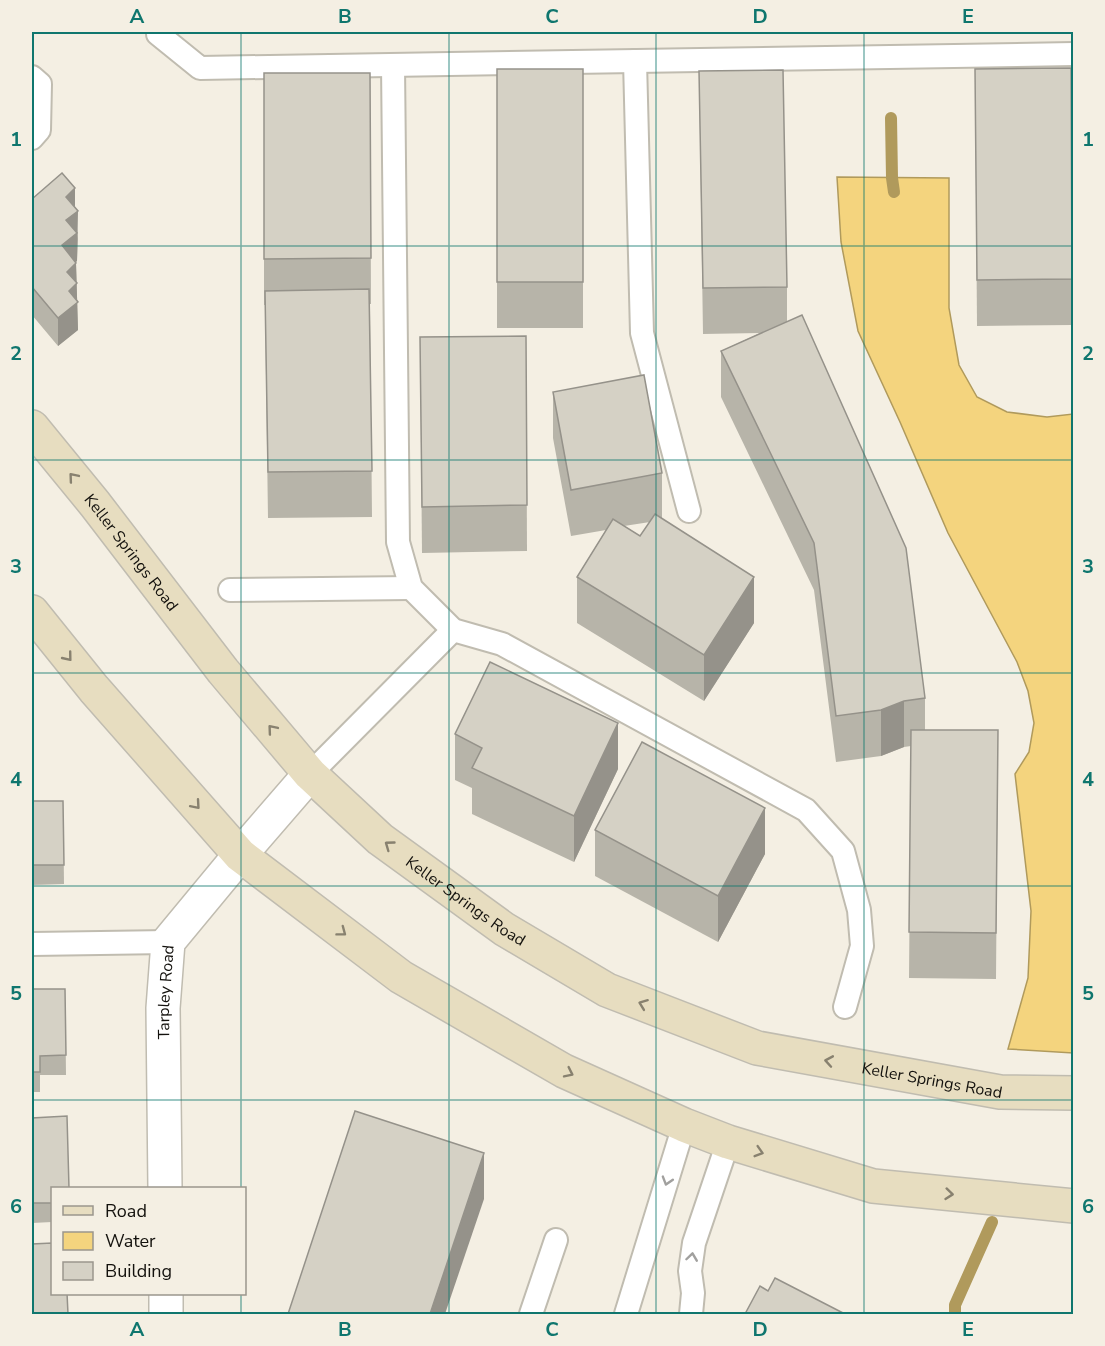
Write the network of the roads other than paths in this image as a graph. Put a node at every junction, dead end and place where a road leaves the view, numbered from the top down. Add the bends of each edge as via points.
1 (158, 32) edge
2 (1074, 54) edge
3 (635, 61) junction
4 (393, 65) junction
5 (32, 77) edge
6 (32, 138) edge
7 (32, 427) edge
8 (689, 510) dead end
9 (411, 588) junction
10 (230, 590) dead end
11 (32, 612) edge
12 (453, 630) junction
13 (310, 774) junction
14 (240, 855) junction
15 (168, 942) junction
16 (32, 944) edge
17 (845, 1007) dead end
18 (1074, 1093) edge
19 (684, 1125) junction
20 (728, 1142) junction
21 (165, 1187) edge
22 (1074, 1206) edge
23 (556, 1240) dead end
24 (166, 1295) edge
25 (166, 1314) edge
26 (531, 1314) edge
27 (626, 1314) edge
28 (691, 1314) edge

1 - 4 lane via 200,68
2 - 3 lane
3 - 4 lane
3 - 8 lane via 642,333
4 - 9 lane via 398,542
5 - 6 lane via 40,84 39,130
13 -> 7 main road, Keller Springs Road via 223,671
9 - 10 lane
9 - 12 lane
11 -> 14 main road
12 - 13 lane
12 - 17 lane via 502,644 806,810 843,851 859,910 862,946
13 - 14 street, Tarpley Road
18 -> 13 main road, Keller Springs Road via 1000,1092 758,1048 607,990 504,929 380,839
14 - 15 street, Tarpley Road
14 -> 19 main road via 401,977 564,1071
15 - 16 lane
15 - 21 street, Tarpley Road via 163,1008
19 - 20 main road
19 -> 27 lane
20 -> 22 main road via 873,1186
28 -> 20 lane via 693,1243
23 - 26 lane
24 - 25 street

